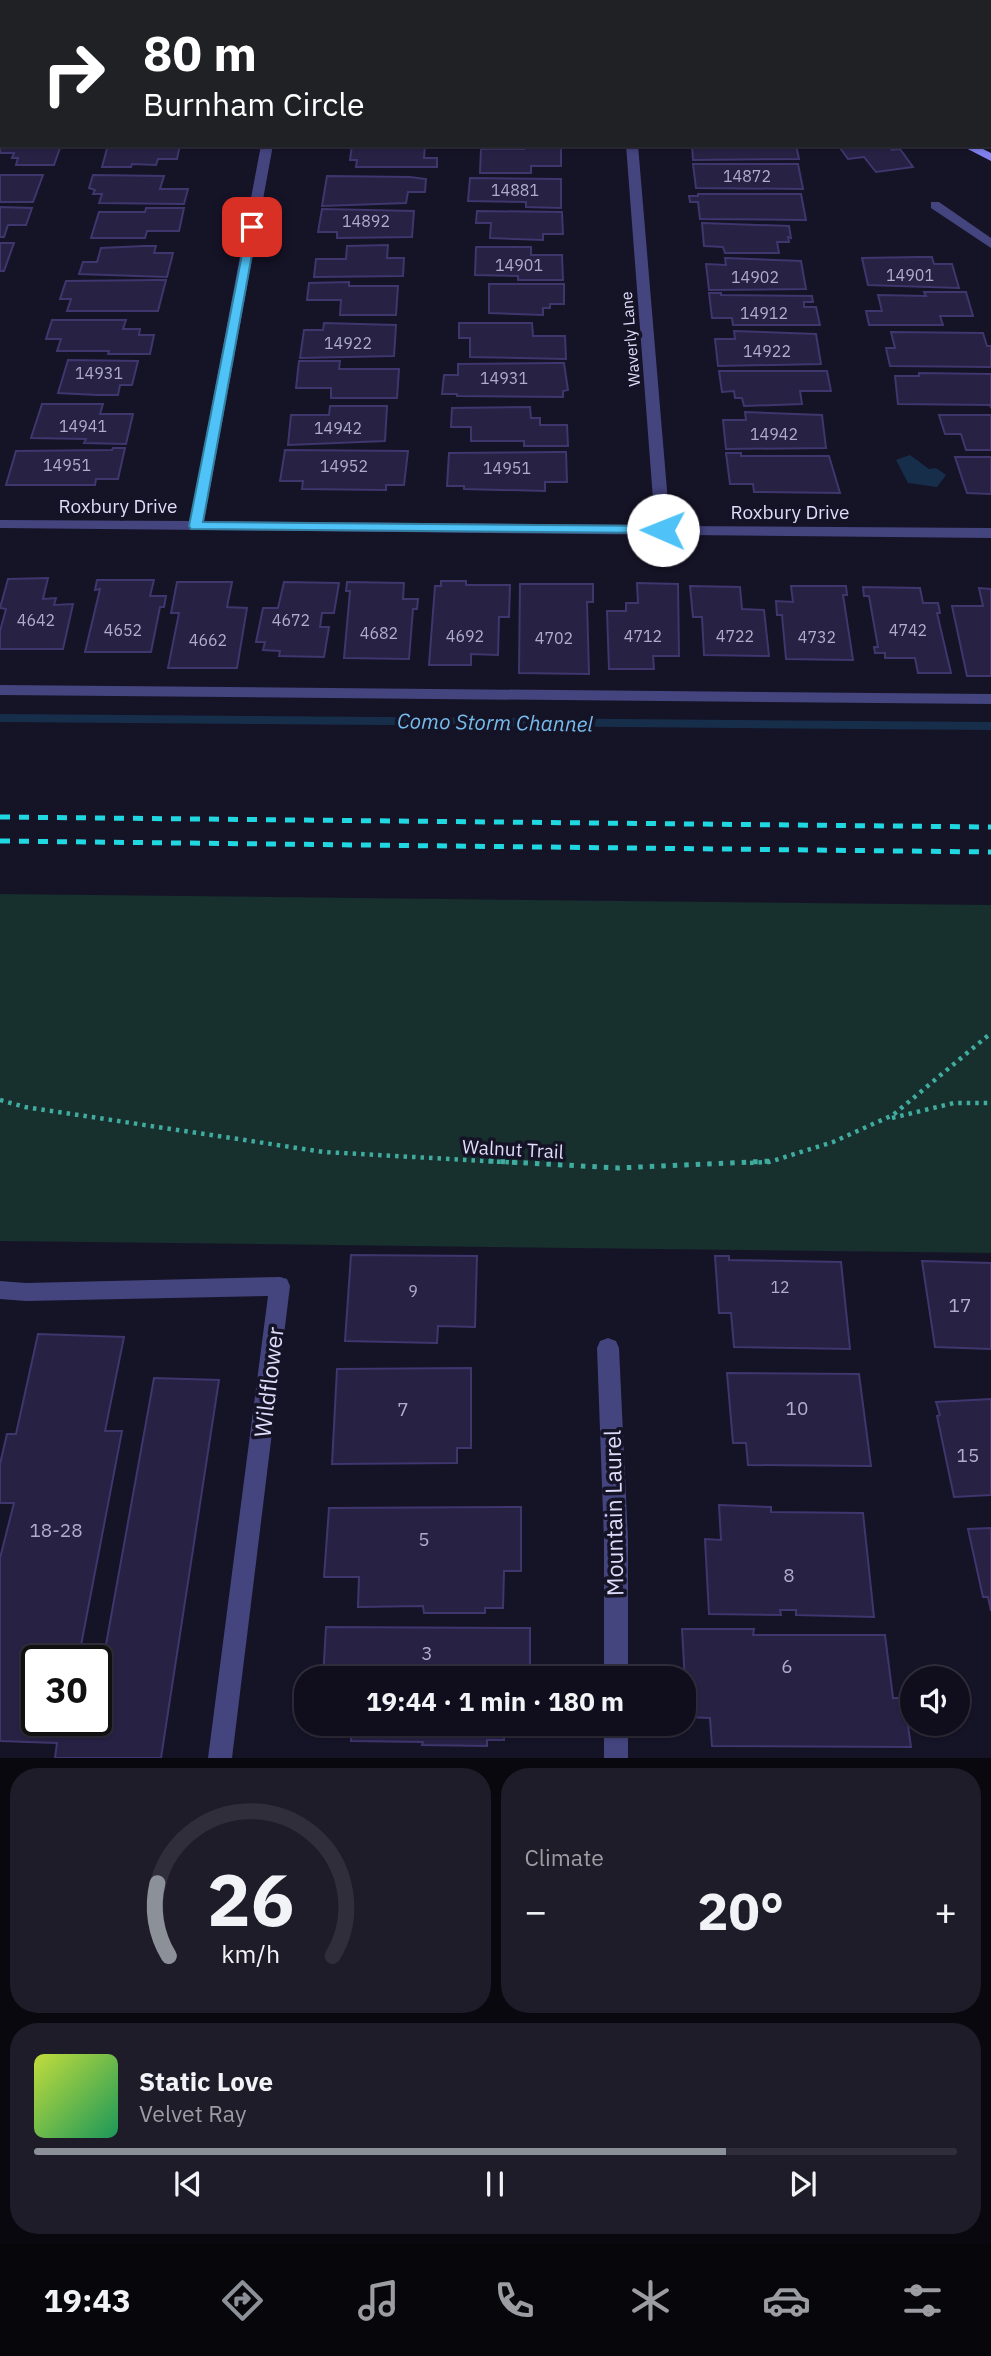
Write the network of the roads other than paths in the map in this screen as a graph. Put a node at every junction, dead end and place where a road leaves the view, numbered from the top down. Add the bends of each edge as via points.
1 (267, 147) edge
2 (632, 147) edge
3 (970, 147) edge
4 (991, 159) edge
5 (935, 205) dead end
6 (991, 244) edge
7 (0, 524) edge
8 (196, 526) junction
9 (663, 530) junction
10 (991, 533) edge
11 (0, 690) edge
12 (991, 699) edge
13 (0, 1290) edge
14 (608, 1348) dead end
15 (616, 1666) edge
16 (616, 1736) edge
17 (220, 1758) edge
18 (616, 1758) edge

1 - 8 street
2 - 9 street, Waverly Lane
3 - 4 main road
5 - 6 street
7 - 8 street, Roxbury Drive
8 - 9 street, Roxbury Drive
9 - 10 street, Roxbury Drive
11 - 12 street
13 - 17 street, Wildflower via 280,1286
14 - 15 street, Mountain Laurel
16 - 18 street

